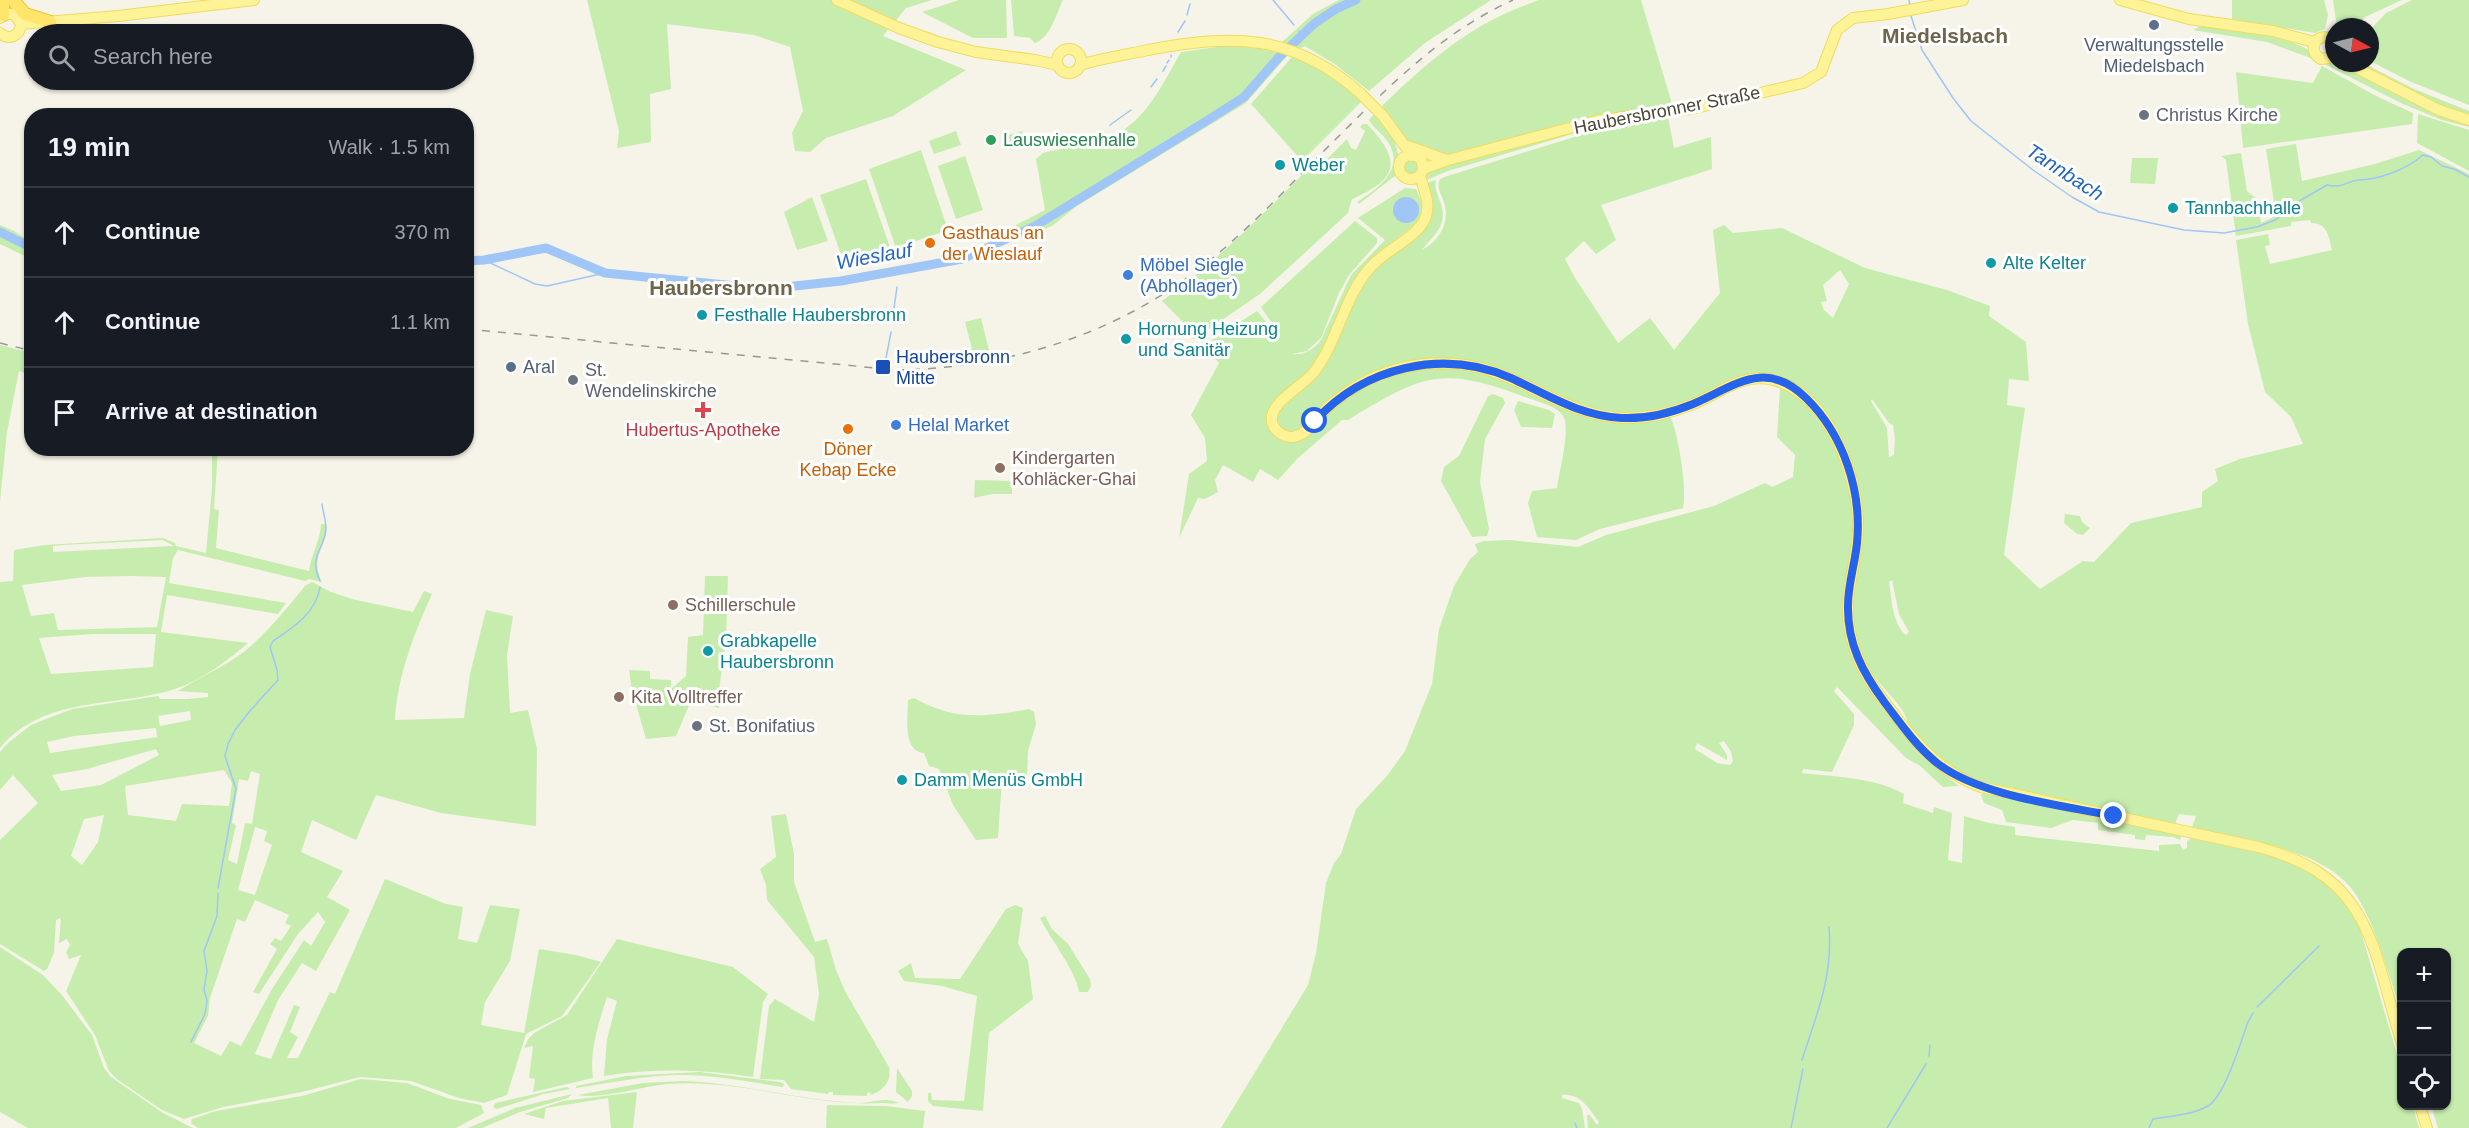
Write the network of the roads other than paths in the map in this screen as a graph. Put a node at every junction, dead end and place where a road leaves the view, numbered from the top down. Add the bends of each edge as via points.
1 (3, 0) edge
2 (11, 0) edge
3 (254, 0) edge
4 (837, 0) edge
5 (1963, 0) edge
6 (2120, 0) edge
7 (9, 18) edge
8 (50, 21) junction
9 (0, 33) edge
10 (2325, 36) edge
11 (2314, 46) junction
12 (2325, 58) edge
13 (1058, 60) junction
14 (1080, 60) junction
15 (2366, 72) edge
16 (2469, 120) edge
17 (1401, 141) junction
18 (1448, 160) junction
19 (1415, 167) junction
20 (2397, 1028) edge
21 (2421, 1110) edge
22 (2427, 1128) edge

1 - 7 highway
2 - 7 highway
2 - 8 highway via 25,14
3 - 8 main road
4 - 13 main road via 918,36 959,48 1023,59
5 - 18 main road, Haubersbronner Straße via 1853,18 1837,30 1821,72 1803,83 1691,109 1600,120
6 - 11 main road via 2189,19 2273,31
7 - 8 main road
7 - 9 main road via 19,31 7,37
10 - 11 main road
11 - 12 main road via 2321,59
13 - 14 main road via 1068,49 1075,50
13 - 14 main road via 1068,73 1075,71
14 - 17 main road, bridge via 1217,40 1268,44 1325,66 1360,93
15 - 16 main road via 2439,110
17 - 18 main road
17 - 19 main road
18 - 19 main road
19 - 20 main road via 1428,200 1423,223 1362,276 1320,364 1307,381 1275,406 1272,420 1276,431 1297,436 1364,382 1400,368 1438,363 1487,370 1579,410 1611,417 1647,417 1690,405 1750,378 1775,380 1797,391 1812,404 1838,443 1856,495 1858,531 1848,614 1858,662 1924,752 1948,771 1981,787 2258,847 2295,858 2321,872 2349,899 2365,927
21 - 22 main road

